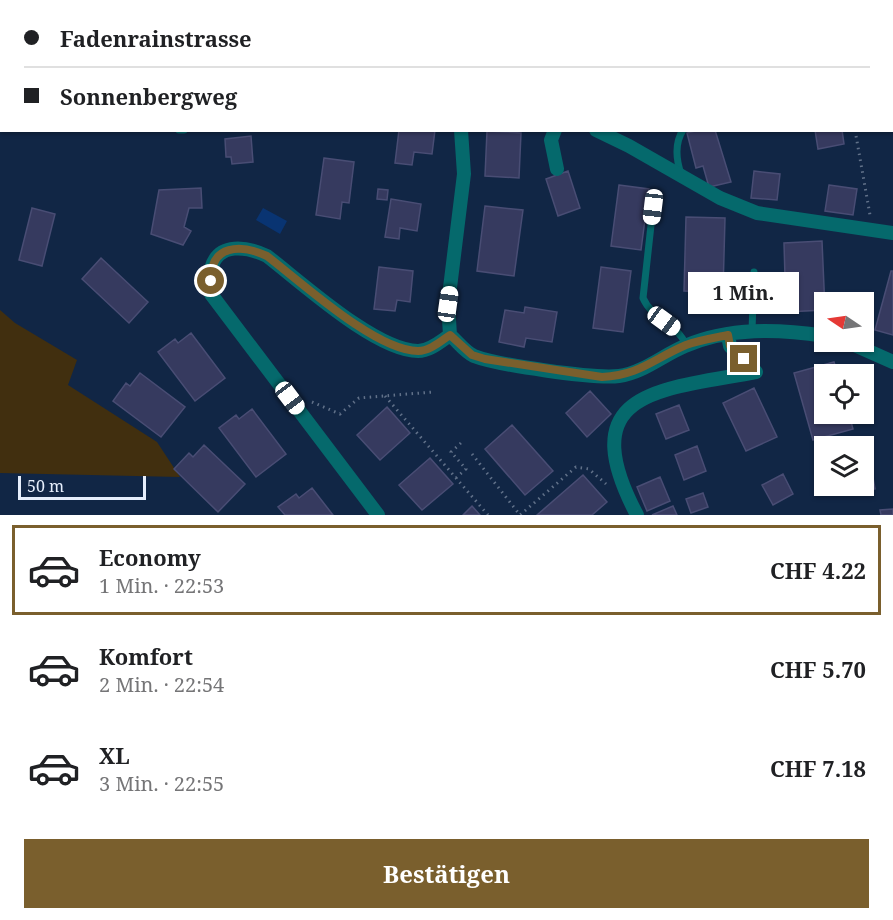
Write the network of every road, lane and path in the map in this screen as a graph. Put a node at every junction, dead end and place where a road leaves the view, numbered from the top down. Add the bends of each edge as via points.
1 (461, 132) edge
2 (554, 132) edge
3 (600, 132) edge
4 (683, 132) edge
5 (855, 132) edge
6 (557, 169) dead end
7 (681, 176) junction
8 (653, 207) dead end
9 (871, 220) dead end
10 (893, 233) edge
11 (754, 272) dead end
12 (752, 331) junction
13 (814, 334) edge
14 (450, 335) junction
15 (728, 335) junction
16 (686, 345) junction
17 (870, 352) edge
18 (893, 362) edge
19 (433, 392) dead end
20 (385, 396) junction
21 (290, 398) junction
22 (462, 442) dead end
23 (472, 454) dead end
24 (456, 478) junction
25 (626, 493) junction
26 (378, 515) edge
27 (488, 515) edge
28 (637, 515) edge

1 - 14 street via 464,174 448,304
2 - 6 street via 551,140
3 - 7 street
4 - 7 lane via 676,156
5 - 9 path
7 - 10 street via 758,213
8 - 16 lane via 643,298 648,309 681,333
11 - 12 lane
12 - 13 street
12 - 15 street
14 - 16 street via 472,355 485,359 602,377 634,373
14 - 21 street via 417,351 391,344 363,330 267,256 236,247 220,254 211,269 211,294
15 - 16 street
15 - 25 street via 730,346 756,372 657,391 634,402 619,423 614,442 616,470
17 - 18 street
19 - 20 path
20 - 21 path via 359,398 340,414 305,399
20 - 24 path
21 - 26 street
22 - 24 path via 451,452 466,469
23 - 25 path via 520,515 576,467 589,469 620,495
24 - 27 path
25 - 28 street

